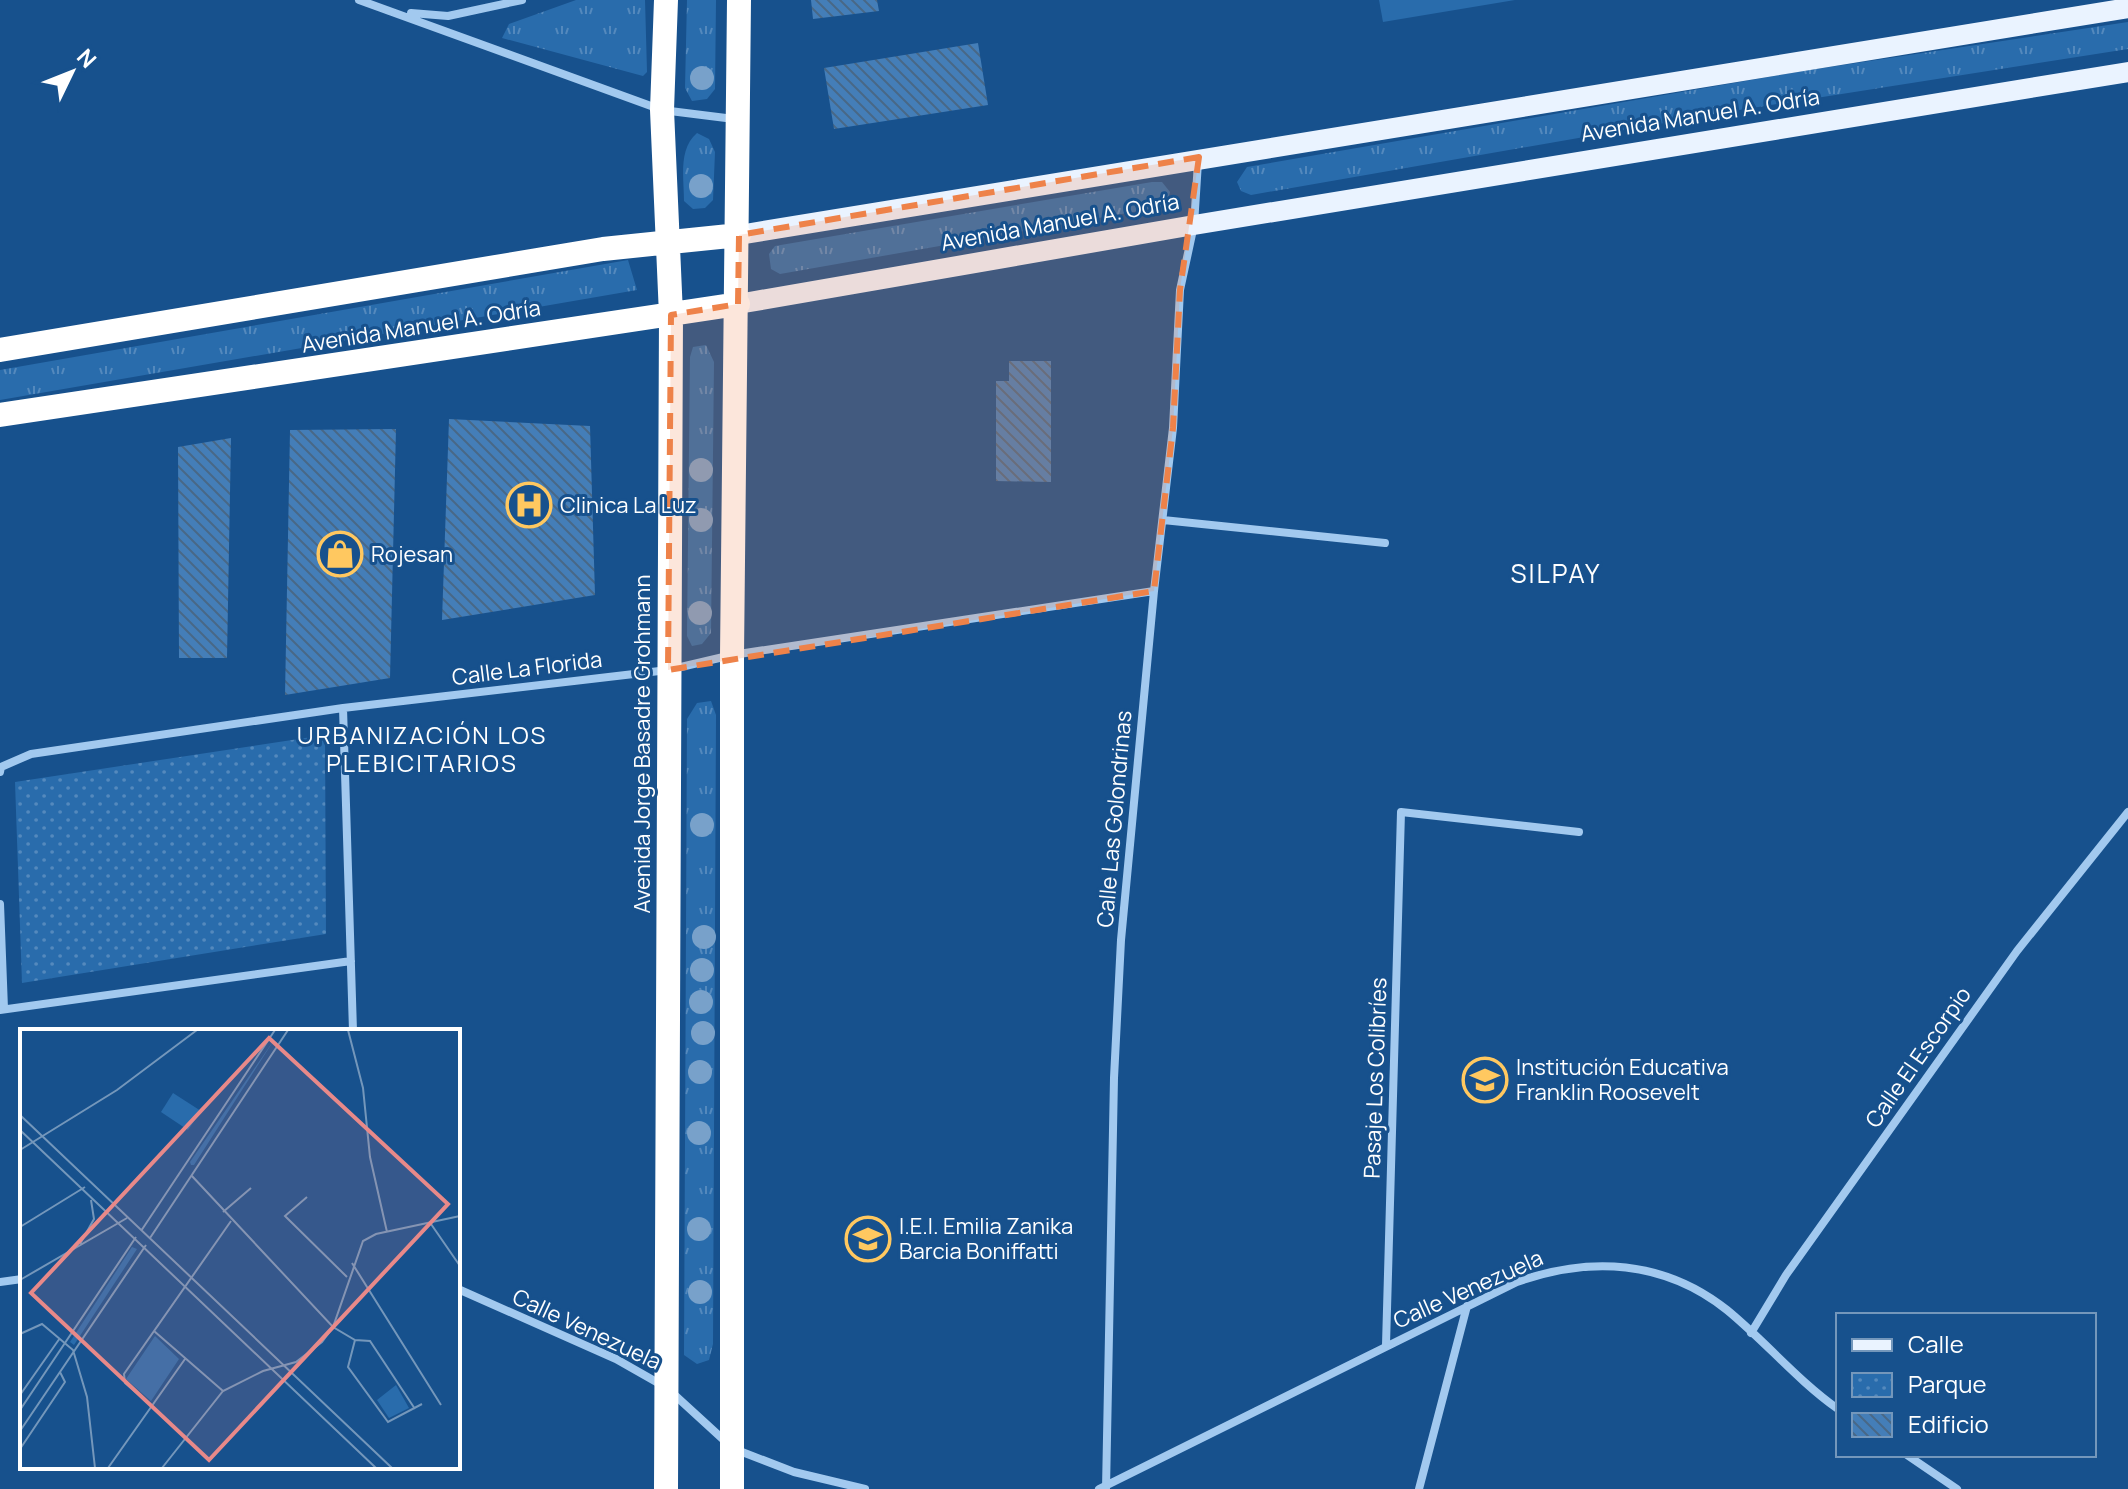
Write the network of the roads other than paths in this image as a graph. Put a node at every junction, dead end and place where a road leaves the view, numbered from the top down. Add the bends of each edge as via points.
1 (359, 0) edge
2 (522, 0) edge
3 (666, 0) edge
4 (739, 0) edge
5 (2128, 8) edge
6 (402, 13) junction
7 (2128, 72) edge
8 (662, 110) junction
9 (738, 120) junction
10 (1199, 157) junction
11 (1194, 225) junction
12 (739, 235) junction
13 (668, 241) junction
14 (738, 304) junction
15 (671, 315) junction
16 (0, 350) edge
17 (0, 415) edge
18 (1163, 520) junction
19 (1385, 543) dead end
20 (1154, 591) junction
21 (732, 655) junction
22 (668, 670) junction
23 (343, 708) junction
24 (0, 770) edge
25 (2128, 812) edge
26 (1579, 832) dead end
27 (0, 904) edge
28 (351, 961) junction
29 (2, 1010) edge
30 (353, 1029) edge
31 (20, 1279) edge
32 (0, 1282) edge
33 (460, 1290) edge
34 (1467, 1306) junction
35 (1751, 1333) junction
36 (1386, 1345) junction
37 (667, 1388) junction
38 (1836, 1407) edge
39 (733, 1448) junction
40 (1910, 1457) edge
41 (1106, 1488) edge
42 (666, 1489) edge
43 (732, 1489) edge
44 (865, 1489) edge
45 (1099, 1489) edge
46 (1419, 1489) edge
47 (1957, 1489) edge

1 - 6 street
2 - 6 street via 448,16
3 - 8 highway, Avenida Jorge Basadre Grohmann
4 - 9 highway
5 - 10 main road, Avenida Manuel A. Odría
6 - 8 street
7 - 11 main road, Avenida Manuel A. Odría
8 - 9 street
8 - 13 highway, Avenida Jorge Basadre Grohmann
9 - 12 highway
10 - 11 street, Calle Las Golondrinas
10 - 12 main road, Avenida Manuel A. Odría
11 - 14 main road, Avenida Manuel A. Odría
11 - 18 street, Calle Las Golondrinas via 1180,290
12 - 13 highway, Avenida Manuel A. Odría
12 - 14 highway
13 - 15 highway, Avenida Jorge Basadre Grohmann
13 - 16 highway, Avenida Manuel A. Odría
14 - 15 highway, Avenida Manuel A. Odría
14 - 21 highway
15 - 17 highway, Avenida Manuel A. Odría
15 - 22 highway, Avenida Jorge Basadre Grohmann
18 - 19 street
18 - 20 street, Calle Las Golondrinas
20 - 21 street, Calle La Florida
20 - 41 street, Calle Las Golondrinas via 1117,1017
21 - 22 street, Calle La Florida
21 - 39 highway
22 - 23 street, Calle La Florida
22 - 37 highway, Avenida Jorge Basadre Grohmann
23 - 24 street, Calle La Florida via 31,754
23 - 28 street
25 - 35 street, Calle El Escorpio via 2017,951 1786,1275
26 - 36 street, Pasaje Los Colibríes via 1401,812
27 - 29 street
28 - 29 street
28 - 30 street
31 - 32 street
33 - 37 street, Calle Venezuela via 616,1359
34 - 35 street, Calle Venezuela via 1547,1272 1610,1264 1673,1278 1702,1292
34 - 36 street, Calle Venezuela
34 - 46 street
35 - 38 street, Calle Venezuela
36 - 41 street, Calle Venezuela
37 - 39 street, Calle Venezuela
37 - 42 highway, Avenida Jorge Basadre Grohmann
39 - 43 highway
39 - 44 street, Calle Venezuela via 794,1472
40 - 47 street
41 - 45 street, Calle Venezuela

